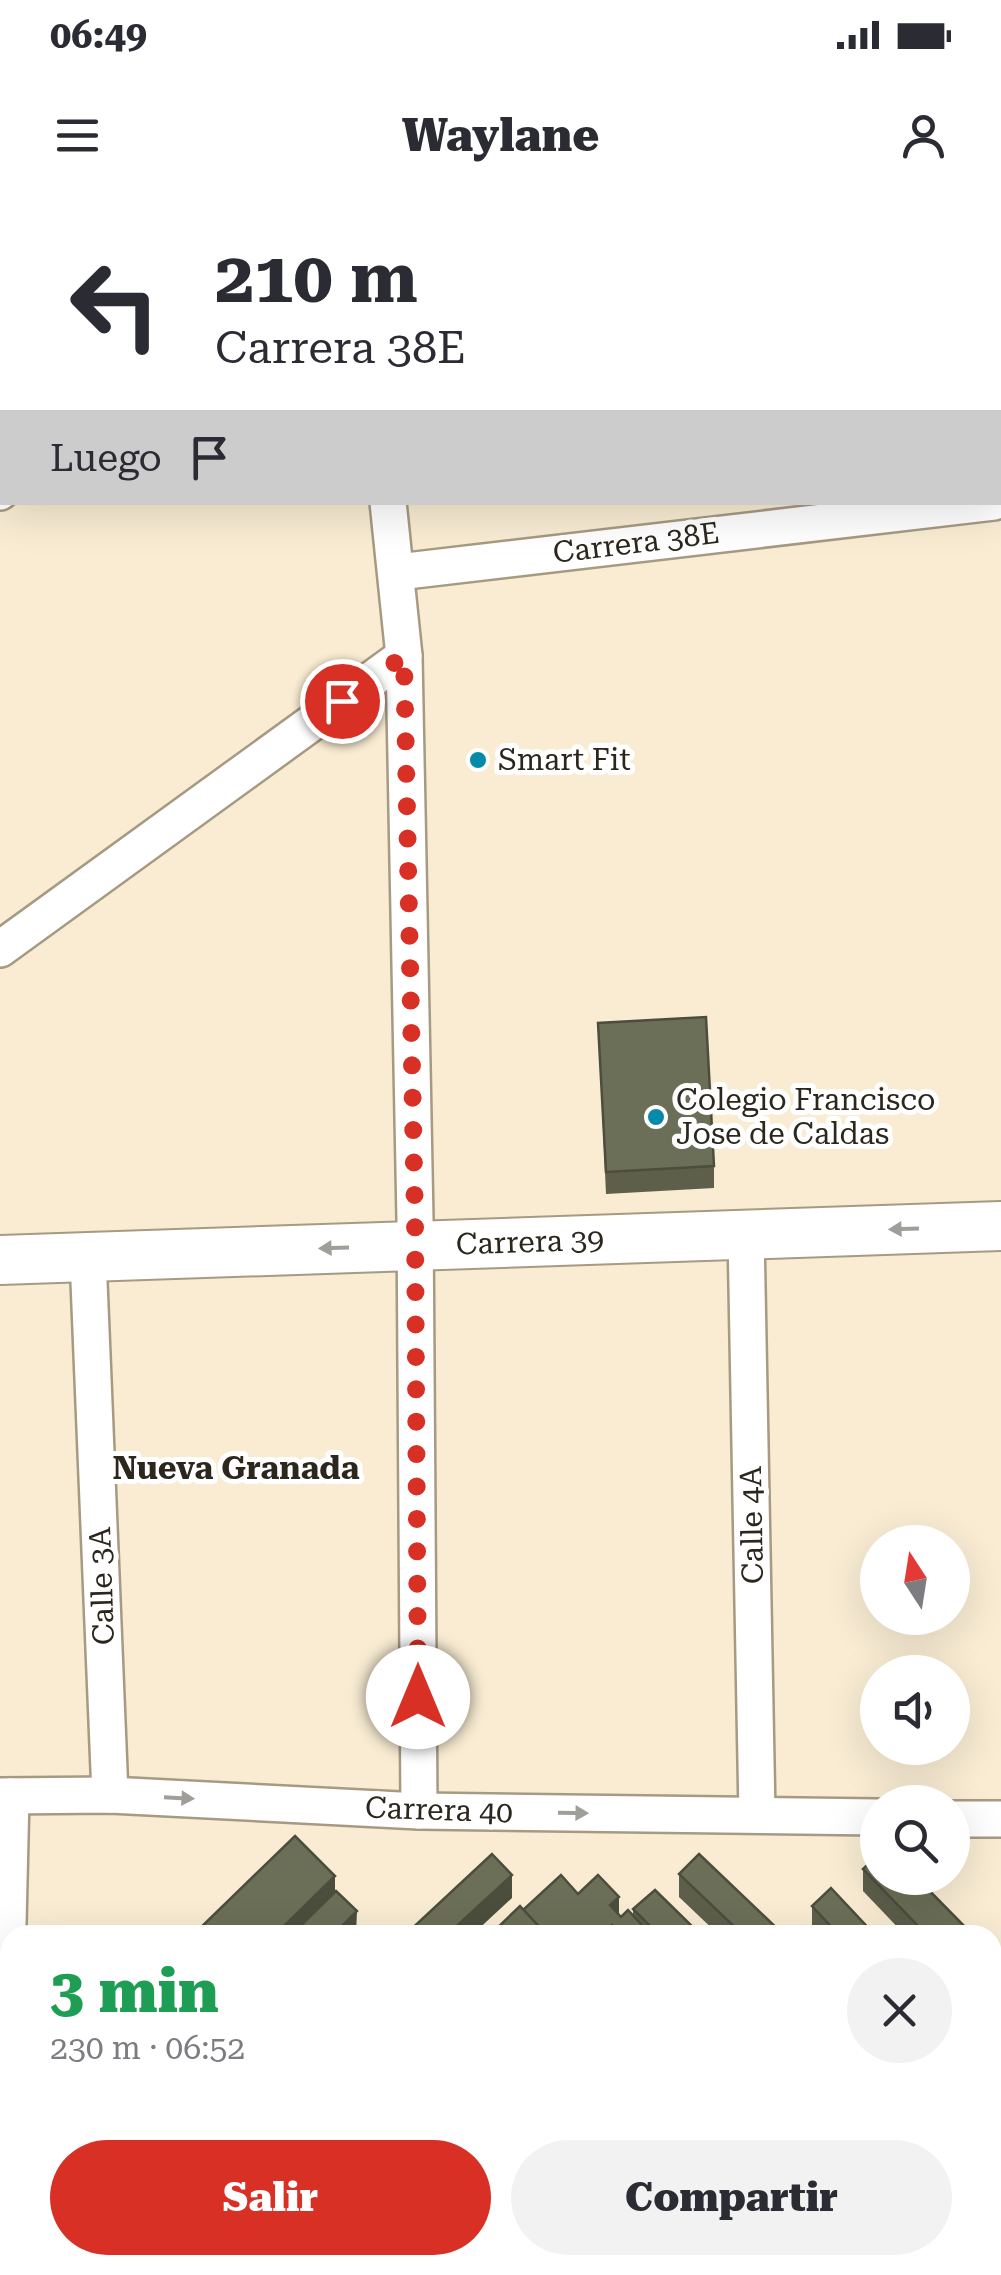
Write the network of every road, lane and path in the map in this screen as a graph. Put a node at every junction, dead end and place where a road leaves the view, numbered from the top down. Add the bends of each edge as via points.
1 (388, 505) edge
2 (972, 505) edge
3 (398, 572) junction
4 (404, 656) junction
5 (0, 949) edge
6 (1001, 1226) edge
7 (746, 1234) junction
8 (415, 1246) junction
9 (88, 1257) junction
10 (0, 1260) edge
11 (110, 1795) junction
12 (6, 1796) edge
13 (419, 1811) junction
14 (757, 1815) junction
15 (860, 1818) edge
16 (970, 1818) edge
17 (1001, 1819) edge
18 (4, 1925) edge

1 - 3 street
2 - 3 street, Carrera 38E
3 - 4 street
4 - 5 street
4 - 8 street
6 -> 7 street, Carrera 39
7 - 8 street, Carrera 39
7 - 14 street, Calle 4A
8 -> 9 street, Carrera 39
8 - 13 street
9 - 10 street, Carrera 39
9 - 11 street, Calle 3A
11 - 12 street, Carrera 40
11 -> 13 street, Carrera 40
12 - 18 street
13 -> 14 street, Carrera 40
14 - 15 street, Carrera 40
16 - 17 street

